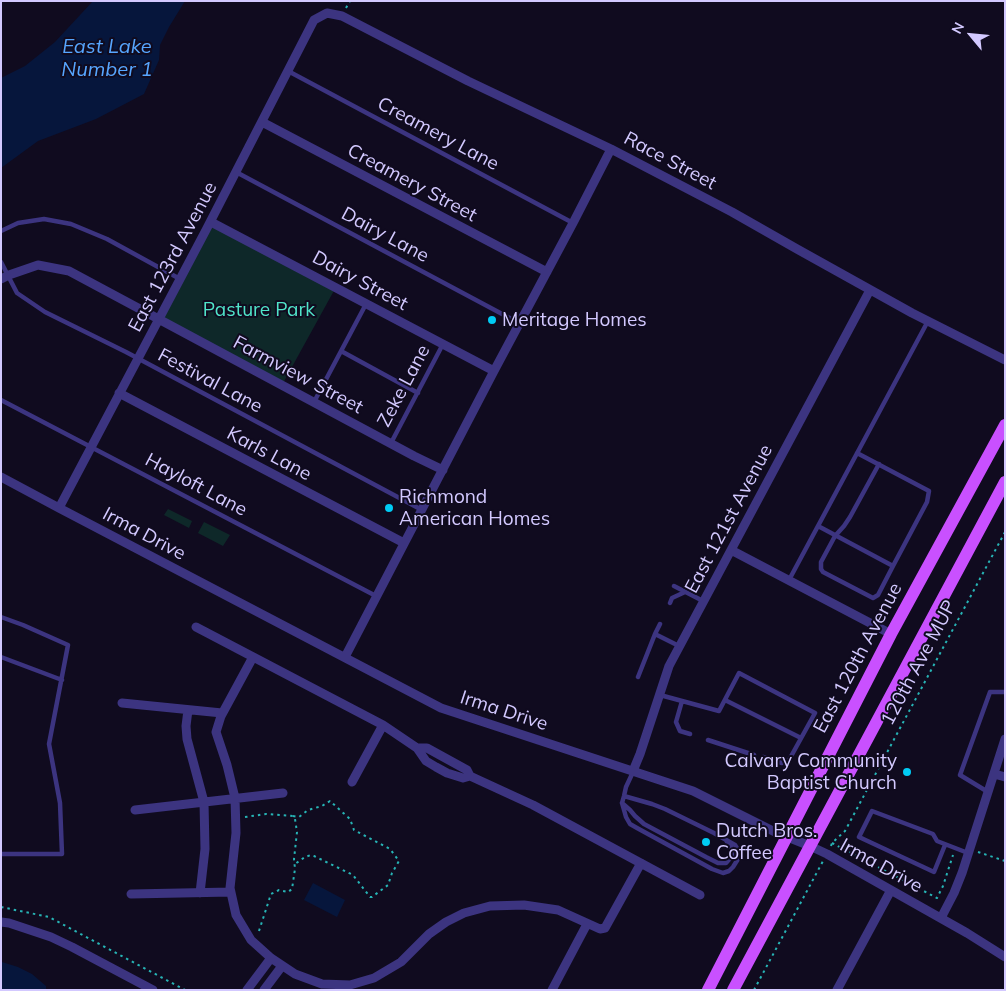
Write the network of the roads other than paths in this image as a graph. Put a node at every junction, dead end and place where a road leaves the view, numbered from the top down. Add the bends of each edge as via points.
1 (314, 20) joint
2 (288, 72) junction
3 (262, 122) junction
4 (611, 148) junction
5 (236, 172) junction
6 (210, 222) junction
7 (574, 223) junction
8 (1, 231) edge
9 (1, 262) edge
10 (547, 272) junction
11 (5, 277) edge
12 (180, 279) junction
13 (870, 290) junction
14 (366, 303) junction
15 (159, 320) junction
16 (928, 321) junction
17 (519, 324) junction
18 (444, 344) junction
19 (341, 351) junction
20 (138, 359) junction
21 (1005, 360) edge
22 (494, 371) junction
23 (119, 393) junction
24 (418, 393) junction
25 (1, 400) edge
26 (314, 402) junction
27 (1005, 425) edge
28 (391, 443) junction
29 (91, 448) junction
30 (857, 453) junction
31 (879, 464) junction
32 (443, 470) junction
33 (1, 477) edge
34 (1005, 482) edge
35 (59, 508) junction
36 (422, 510) junction
37 (818, 526) junction
38 (835, 536) junction
39 (404, 543) junction
40 (731, 550) junction
41 (893, 566) junction
42 (835, 571) dead end
43 (832, 577) junction
44 (848, 578) dead end
45 (789, 580) junction
46 (845, 584) junction
47 (862, 585) dead end
48 (674, 586) dead end
49 (858, 591) junction
50 (685, 592) junction
51 (376, 596) junction
52 (703, 601) junction
53 (670, 602) dead end
54 (1, 617) edge
55 (660, 624) dead end
56 (196, 627) dead end
57 (655, 634) junction
58 (891, 634) junction
59 (679, 646) junction
60 (1, 657) edge
61 (253, 657) junction
62 (345, 657) junction
63 (638, 677) dead end
64 (62, 680) junction
65 (1005, 692) edge
66 (660, 695) junction
67 (725, 700) junction
68 (682, 702) junction
69 (122, 703) dead end
70 (188, 710) junction
71 (222, 713) junction
72 (382, 725) junction
73 (690, 734) dead end
74 (801, 738) junction
75 (1005, 738) edge
76 (708, 740) dead end
77 (754, 755) dead end
78 (764, 757) dead end
79 (633, 771) junction
80 (994, 774) junction
81 (1005, 777) edge
82 (352, 782) dead end
83 (988, 792) junction
84 (283, 793) dead end
85 (624, 796) junction
86 (235, 798) junction
87 (204, 802) junction
88 (622, 803) junction
89 (135, 810) dead end
90 (786, 838) junction
91 (725, 839) junction
92 (946, 845) junction
93 (810, 846) junction
94 (972, 852) junction
95 (1, 854) edge
96 (641, 863) junction
97 (891, 890) junction
98 (231, 892) junction
99 (200, 893) junction
100 (131, 894) dead end
101 (700, 895) dead end
102 (941, 918) junction
103 (1, 922) edge
104 (587, 924) junction
105 (1005, 957) edge
106 (270, 958) junction
107 (282, 966) junction
108 (153, 990) edge
109 (247, 990) edge
110 (264, 990) edge
111 (552, 990) edge
112 (708, 990) edge
113 (733, 990) edge
114 (838, 990) edge

1 - 2 street, East 123rd Avenue
1 - 4 street, Race Street via 327,13 342,16 468,81
2 - 3 street, East 123rd Avenue
2 - 7 lane, Creamery Lane
3 - 5 street, East 123rd Avenue
3 - 10 street, Creamery Street
4 - 7 street
4 - 13 street, Race Street
5 - 6 street, East 123rd Avenue
5 - 17 lane, Dairy Lane
6 - 12 street, East 123rd Avenue
6 - 14 street, Dairy Street
7 - 10 street
8 - 12 lane via 18,223 44,219 71,224 107,239
9 - 11 lane, Festival Lane
10 - 17 street
11 - 15 street, Farmview Street via 38,266 69,272
11 - 20 lane, Festival Lane via 17,293 45,312
12 - 15 street, East 123rd Avenue
13 - 16 street, Race Street
13 - 40 street, East 121st Avenue
14 - 18 street, Dairy Street
14 - 19 lane
15 - 20 street, East 123rd Avenue
15 - 26 street, Farmview Street
16 - 21 street, Race Street
16 - 30 lane
17 - 22 street
18 - 22 street, Dairy Street
18 - 24 lane, Zeke Lane
19 - 24 lane
19 - 26 lane
20 - 23 street, East 123rd Avenue
20 - 36 lane, Festival Lane
22 - 32 street
23 - 29 street, East 123rd Avenue
23 - 39 street, Karls Lane
24 - 28 lane, Zeke Lane
25 - 29 lane, Hayloft Lane
26 - 28 street, Farmview Street
27 - 58 main road, East 120th Avenue
28 - 32 street, Farmview Street
29 - 35 street, East 123rd Avenue
29 - 51 lane, Hayloft Lane
30 - 31 lane
30 - 37 lane
31 - 38 lane via 850,517
31 - 41 lane via 928,490 927,502
32 - 36 street
33 - 35 street, Irma Drive
34 - 93 main road
35 - 62 street, Irma Drive
36 - 39 street
37 - 38 lane
37 - 45 lane
38 - 41 lane
38 - 43 lane via 820,566
39 - 51 street
40 - 45 street
40 - 52 street, East 121st Avenue
41 - 49 lane via 876,597
42 - 43 lane
43 - 46 lane
44 - 46 lane
45 - 58 street
46 - 49 lane
47 - 49 lane
48 - 50 lane
50 - 52 lane
50 - 53 lane
51 - 62 street
52 - 59 street, East 121st Avenue
54 - 64 lane via 68,645
55 - 57 lane
56 - 61 street
57 - 59 lane
57 - 63 lane
58 - 90 main road, East 120th Avenue
59 - 66 street, East 121st Avenue
60 - 64 lane
61 - 71 street
61 - 72 street
62 - 79 street, Irma Drive via 441,708
64 - 95 lane via 49,744 60,803 62,854
65 - 83 lane via 990,692 960,776
66 - 68 lane
66 - 79 street, East 121st Avenue
67 - 68 lane via 719,712
67 - 74 lane
67 - 74 lane via 739,672 815,712
68 - 73 lane via 676,722 680,731
69 - 70 street
70 - 71 street
70 - 87 street via 187,740
71 - 86 street via 216,732
72 - 82 street
72 - 96 street via 417,748 426,761 441,770 463,778 470,776 533,805
74 - 78 lane via 789,760 782,763
75 - 80 street
76 - 77 lane
79 - 85 lane
79 - 90 street, Irma Drive via 693,791
80 - 81 street
80 - 83 street
83 - 94 street
84 - 86 street
85 - 88 lane
85 - 91 lane via 652,804
86 - 87 street
86 - 98 street
87 - 89 street
87 - 99 street via 205,849
88 - 91 lane via 644,824 722,864 732,856
88 - 91 lane via 630,824 723,873 729,871 738,859 736,845
90 - 93 street, Irma Drive
90 - 112 main road, East 120th Avenue
92 - 92 lane via 937,841 933,834 872,811 858,837 934,872
92 - 94 lane
93 - 97 street, Irma Drive
93 - 113 main road
94 - 102 street
96 - 101 street
96 - 104 street via 604,928
97 - 102 street, Irma Drive
97 - 114 street
98 - 99 street
98 - 106 street via 236,915 251,940
99 - 100 street
102 - 105 street, Irma Drive
103 - 108 street via 51,937
104 - 107 street via 558,910 524,905 490,906 446,922 401,962 374,978 350,984 322,984
104 - 111 street
106 - 107 street
106 - 109 street
107 - 110 street

